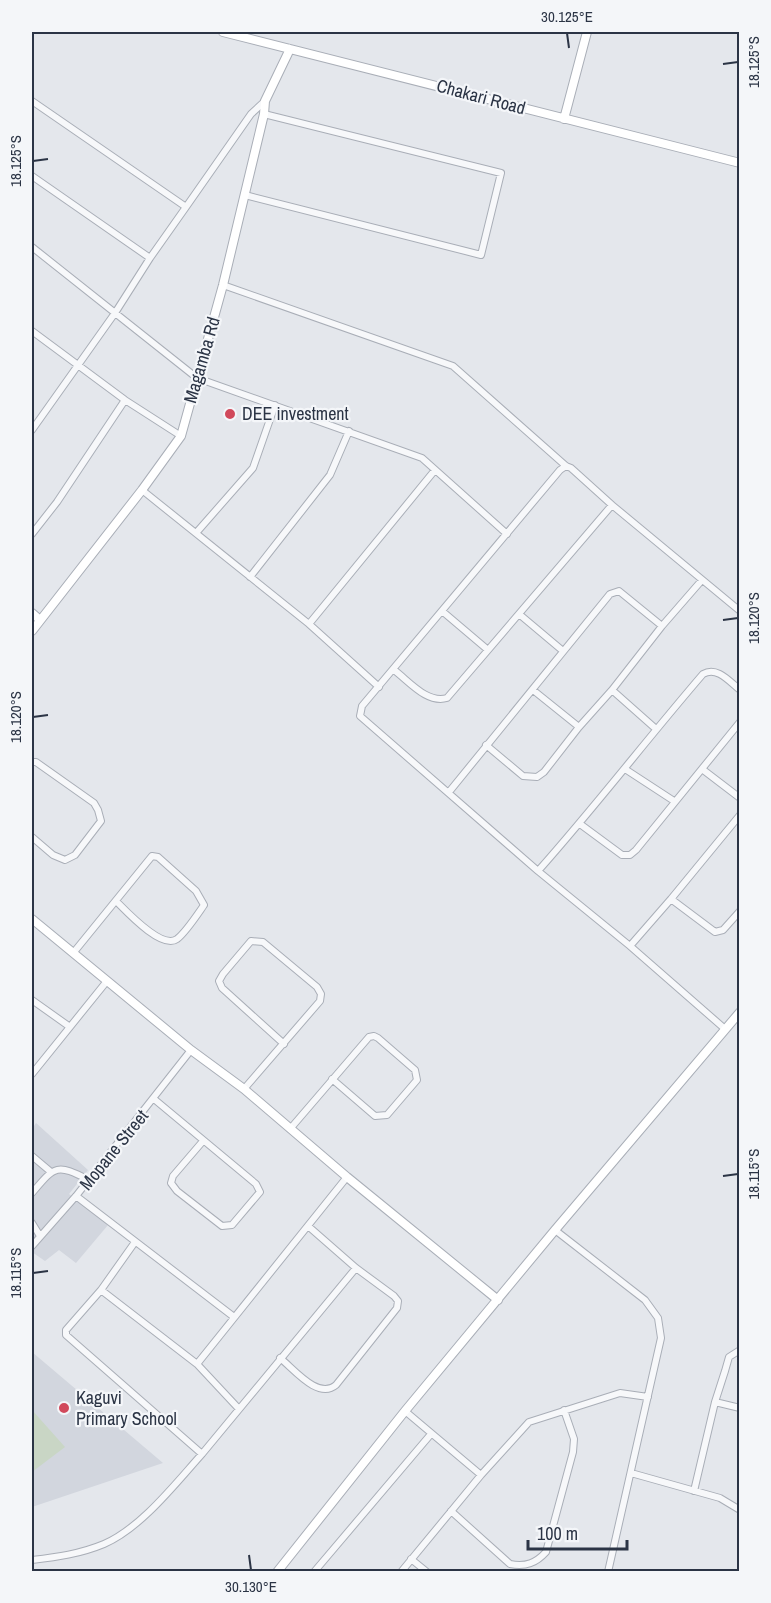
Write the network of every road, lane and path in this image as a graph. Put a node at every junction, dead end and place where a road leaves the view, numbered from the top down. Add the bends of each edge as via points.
1 (223, 32) edge
2 (587, 32) edge
3 (290, 49) junction
4 (32, 101) edge
5 (265, 101) junction
6 (264, 114) junction
7 (564, 119) junction
8 (740, 164) edge
9 (32, 176) edge
10 (245, 195) junction
11 (186, 207) junction
12 (32, 247) edge
13 (150, 258) junction
14 (223, 285) junction
15 (115, 313) junction
16 (32, 331) edge
17 (78, 365) junction
18 (197, 378) junction
19 (125, 400) junction
20 (275, 405) junction
21 (32, 430) edge
22 (349, 431) junction
23 (181, 436) junction
24 (566, 466) junction
25 (435, 470) junction
26 (142, 490) junction
27 (612, 505) junction
28 (32, 534) edge
29 (196, 534) junction
30 (507, 534) junction
31 (250, 577) junction
32 (702, 580) junction
33 (442, 611) junction
34 (740, 611) edge
35 (32, 613) edge
36 (519, 614) junction
37 (40, 620) junction
38 (309, 624) junction
39 (662, 626) junction
40 (32, 631) edge
41 (488, 650) junction
42 (563, 651) junction
43 (394, 669) junction
44 (379, 687) junction
45 (533, 690) junction
46 (612, 690) junction
47 (740, 690) edge
48 (740, 722) edge
49 (579, 727) junction
50 (656, 729) junction
51 (486, 745) junction
52 (32, 762) edge
53 (625, 769) junction
54 (702, 769) junction
55 (449, 792) junction
56 (740, 798) edge
57 (674, 801) junction
58 (740, 815) edge
59 (580, 824) junction
60 (32, 837) edge
61 (538, 871) junction
62 (671, 899) junction
63 (116, 902) junction
64 (740, 911) edge
65 (32, 919) edge
66 (630, 946) junction
67 (74, 952) junction
68 (107, 981) junction
69 (32, 1000) edge
70 (740, 1012) edge
71 (70, 1027) junction
72 (725, 1029) junction
73 (284, 1044) junction
74 (191, 1050) junction
75 (32, 1074) edge
76 (332, 1079) junction
77 (244, 1089) junction
78 (154, 1099) junction
79 (290, 1129) junction
80 (203, 1141) junction
81 (32, 1156) edge
82 (51, 1172) junction
83 (346, 1177) junction
84 (89, 1180) junction
85 (32, 1193) edge
86 (76, 1196) junction
87 (32, 1223) edge
88 (308, 1226) junction
89 (555, 1230) junction
90 (40, 1236) junction
91 (135, 1242) junction
92 (32, 1246) edge
93 (356, 1268) junction
94 (101, 1290) junction
95 (498, 1300) junction
96 (234, 1317) junction
97 (740, 1350) edge
98 (280, 1358) junction
99 (196, 1364) junction
100 (648, 1397) junction
101 (715, 1402) junction
102 (740, 1408) edge
103 (238, 1409) junction
104 (564, 1410) junction
105 (405, 1411) junction
106 (431, 1434) junction
107 (202, 1454) junction
108 (631, 1473) junction
109 (481, 1475) junction
110 (694, 1491) junction
111 (740, 1510) edge
112 (451, 1511) junction
113 (411, 1559) junction
114 (32, 1560) edge
115 (277, 1572) edge
116 (314, 1572) edge
117 (401, 1572) edge
118 (427, 1572) edge
119 (608, 1572) edge

1 - 3 street, Chakari Road
2 - 7 street
3 - 5 street, Magamba Rd
3 - 7 street, Chakari Road
4 - 11 street
5 - 6 street, Magamba Rd
5 - 11 street via 251,114
6 - 10 street, Magamba Rd
6 - 10 street via 501,173 499,183 481,255
7 - 8 street, Chakari Road
9 - 13 street
10 - 14 street, Magamba Rd
11 - 13 street
12 - 15 street
13 - 15 street
14 - 18 street, Magamba Rd
14 - 24 street via 453,366
15 - 17 street
15 - 18 street
16 - 17 street
17 - 19 street
17 - 21 street
18 - 20 street
18 - 23 street, Magamba Rd
19 - 23 street
19 - 28 street
20 - 22 street
20 - 29 street via 253,468
22 - 25 street via 422,458
22 - 31 street via 330,475
23 - 26 street, Magamba Rd
24 - 27 street
24 - 30 street
25 - 30 street
25 - 38 street
26 - 29 street
26 - 37 street, Magamba Rd
27 - 32 street
27 - 36 street
29 - 31 street
30 - 33 street
31 - 38 street
32 - 34 street
32 - 39 street
33 - 41 street
33 - 43 street
35 - 37 street
36 - 41 street
36 - 42 street
37 - 40 street, Magamba Rd
38 - 44 street
39 - 42 street via 619,591 610,594
39 - 46 street
41 - 43 street via 447,698 440,700 428,697
42 - 45 street
43 - 44 street
44 - 55 street via 362,706 360,716
45 - 49 street
45 - 51 street
46 - 49 street
46 - 50 street
47 - 50 street via 715,670 709,670
48 - 54 street
49 - 51 street via 537,777 523,776
50 - 53 street
51 - 55 street
52 - 60 street via 94,803 101,821 75,855 64,860
53 - 57 street
53 - 59 street
54 - 56 street
54 - 57 street
55 - 61 street
57 - 59 street via 630,855 622,855
58 - 62 street
59 - 61 street
61 - 66 street
62 - 64 street via 715,933 723,930
62 - 66 street
63 - 63 street via 152,856 196,891 204,905 177,939 168,942 159,939
63 - 67 street
65 - 67 street
66 - 72 street
67 - 68 street
68 - 71 street
68 - 74 street
69 - 71 street
70 - 72 street
71 - 75 street
72 - 89 street
73 - 73 street via 320,1001 321,994 263,942 251,941 219,981
73 - 77 street
74 - 77 street
74 - 78 street, Mopane Street
76 - 76 street via 374,1036 415,1070 417,1080 382,1117 375,1116
76 - 79 street
77 - 79 street
78 - 80 street
78 - 84 street, Mopane Street
79 - 83 street
80 - 80 street via 247,1175 260,1192 232,1225 222,1226 171,1183
81 - 82 street
82 - 84 street via 67,1169
82 - 85 street
83 - 88 street
83 - 95 street
84 - 86 street, Mopane Street
86 - 90 street, Mopane Street
86 - 91 street
87 - 90 street
88 - 93 street
88 - 96 street
89 - 95 street
89 - 100 street via 645,1300 658,1318 661,1338
90 - 92 street, Mopane Street
91 - 94 street
91 - 96 street
93 - 98 street
93 - 98 street via 394,1296 397,1308 336,1385 330,1390 315,1387
94 - 99 street
94 - 107 street via 66,1330 66,1335
95 - 105 street
96 - 99 street
97 - 101 street via 729,1357
98 - 103 street
99 - 103 street
100 - 104 street via 620,1393
100 - 108 street
101 - 102 street
101 - 110 street
103 - 107 street
104 - 109 street via 529,1422
104 - 112 street via 574,1438 573,1452 546,1552 538,1561 521,1566 510,1564
105 - 106 street
105 - 115 street
106 - 109 street
106 - 116 street
107 - 114 street via 133,1525 106,1543 64,1556
108 - 110 street
108 - 119 street
109 - 112 street
110 - 111 street via 720,1498
112 - 113 street
113 - 117 street
113 - 118 street

